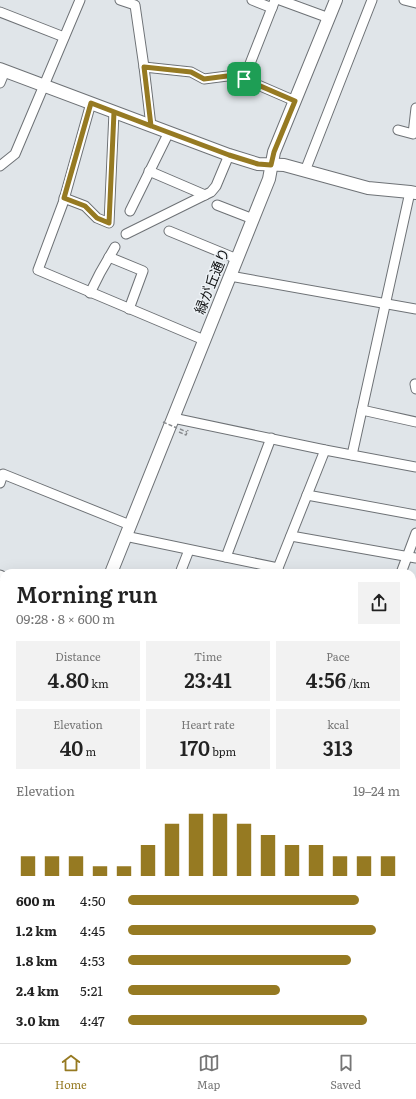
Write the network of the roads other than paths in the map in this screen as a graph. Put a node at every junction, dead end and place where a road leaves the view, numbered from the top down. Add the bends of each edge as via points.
1 (80, 0) edge
2 (120, 0) edge
3 (252, 0) edge
4 (280, 0) edge
5 (336, 0) edge
6 (372, 0) edge
7 (404, 0) edge
8 (135, 3) edge
9 (416, 3) edge
10 (273, 4) edge
11 (0, 12) edge
12 (329, 18) junction
13 (64, 37) junction
14 (144, 67) junction
15 (3, 70) edge
16 (244, 79) junction
17 (0, 83) edge
18 (44, 85) junction
19 (295, 101) junction
20 (91, 103) junction
21 (416, 108) edge
22 (114, 112) junction
23 (151, 126) junction
24 (398, 130) dead end
25 (169, 132) junction
26 (229, 155) junction
27 (271, 165) junction
28 (0, 166) edge
29 (149, 171) junction
30 (305, 171) junction
31 (413, 193) edge
32 (205, 195) junction
33 (64, 198) junction
34 (217, 205) dead end
35 (130, 211) dead end
36 (253, 219) junction
37 (169, 231) dead end
38 (126, 234) dead end
39 (115, 247) dead end
40 (109, 257) junction
41 (237, 258) junction
42 (230, 276) junction
43 (90, 293) junction
44 (385, 303) junction
45 (129, 309) junction
46 (416, 309) edge
47 (204, 340) junction
48 (362, 410) junction
49 (416, 422) edge
50 (173, 423) junction
51 (271, 438) junction
52 (325, 450) junction
53 (352, 455) junction
54 (416, 467) edge
55 (2, 473) edge
56 (0, 483) edge
57 (307, 495) junction
58 (416, 515) edge
59 (128, 531) junction
60 (416, 533) edge
61 (291, 536) junction
62 (189, 550) junction
63 (226, 557) junction
64 (412, 557) edge
65 (113, 569) edge
66 (182, 569) edge
67 (273, 569) edge
68 (277, 569) edge
69 (404, 569) edge

1 - 13 street
2 - 8 street
3 - 10 street
4 - 12 street
5 - 12 street, 緑が丘通り
6 - 30 street
7 - 9 street
8 - 14 street
10 - 16 street
11 - 13 street
12 - 19 street, 緑が丘通り
13 - 18 street
14 - 16 street via 191,72 204,79 235,75
14 - 23 street
15 - 17 street
15 - 18 street
16 - 19 street
18 - 20 street
18 - 28 street via 15,154
19 - 27 street, 緑が丘通り
20 - 22 street
20 - 33 street
21 - 24 street via 413,134
22 - 23 street
22 - 33 street via 109,223 97,218 85,206
23 - 25 street
25 - 26 street
25 - 29 street
26 - 27 street via 258,164
26 - 32 street via 216,186
27 - 30 street via 284,165
27 - 36 street, 緑が丘通り via 270,179
29 - 32 street
29 - 35 street
30 - 31 street via 368,188
31 - 44 street
32 - 38 street
33 - 43 street via 38,270
34 - 36 street
36 - 41 street, 緑が丘通り
37 - 41 street
39 - 40 street
40 - 43 street
40 - 45 street via 143,271
41 - 42 street, 緑が丘通り
42 - 44 street
42 - 47 street, 緑が丘通り
43 - 45 street
44 - 46 street
44 - 48 street
45 - 47 street
47 - 50 street, 緑が丘通り
48 - 49 street
48 - 53 street
50 - 51 street
50 - 59 street, 緑が丘通り
51 - 52 street
51 - 63 street
52 - 53 street
52 - 57 street
53 - 54 street
55 - 56 street
55 - 59 street
57 - 58 street
57 - 61 street
59 - 62 street
59 - 65 street, 緑が丘通り
60 - 64 street
61 - 64 street
61 - 68 street
62 - 63 street
62 - 66 street
63 - 67 street
64 - 69 street

